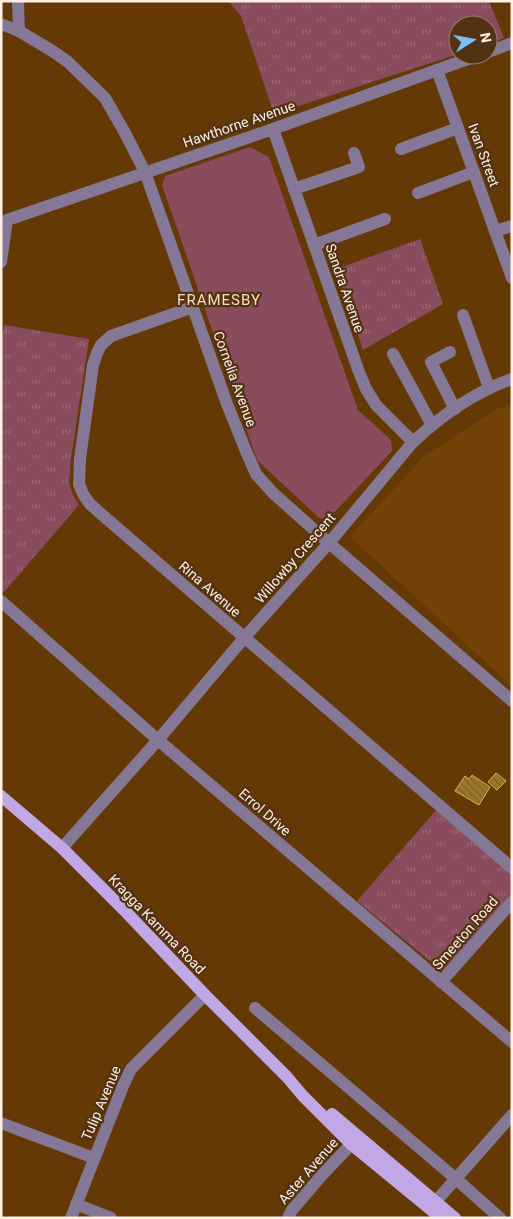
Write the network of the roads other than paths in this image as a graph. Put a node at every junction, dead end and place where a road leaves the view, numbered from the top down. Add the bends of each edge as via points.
1 (18, 1) edge
2 (1, 24) edge
3 (20, 31) junction
4 (512, 43) edge
5 (498, 48) edge
6 (451, 65) edge
7 (437, 70) junction
8 (458, 128) junction
9 (273, 129) junction
10 (401, 149) dead end
11 (354, 153) dead end
12 (145, 172) junction
13 (474, 172) junction
14 (294, 189) junction
15 (418, 193) dead end
16 (385, 219) dead end
17 (512, 226) edge
18 (495, 232) junction
19 (314, 245) junction
20 (1, 262) edge
21 (512, 278) edge
22 (193, 307) junction
23 (463, 315) dead end
24 (450, 352) dead end
25 (393, 354) dead end
26 (512, 379) edge
27 (489, 388) junction
28 (455, 409) junction
29 (432, 425) junction
30 (413, 442) junction
31 (328, 543) junction
32 (1, 601) edge
33 (244, 638) junction
34 (512, 701) edge
35 (158, 740) junction
36 (1, 796) edge
37 (62, 848) junction
38 (512, 868) edge
39 (512, 902) edge
40 (442, 982) junction
41 (205, 995) junction
42 (255, 1008) dead end
43 (512, 1042) edge
44 (512, 1115) edge
45 (1, 1123) edge
46 (354, 1140) junction
47 (94, 1158) junction
48 (455, 1178) junction
49 (76, 1204) junction
50 (433, 1204) junction
51 (71, 1218) edge
52 (111, 1218) edge
53 (288, 1218) edge
54 (441, 1218) edge
55 (455, 1218) edge
56 (500, 1218) edge

1 - 3 street
2 - 3 street, Cornelia Avenue
3 - 12 street, Cornelia Avenue via 68,62 104,98
4 - 5 street
6 - 7 street, Hawthorne Avenue
7 - 8 street, Ivan Street
7 - 9 street, Hawthorne Avenue
8 - 10 street
8 - 13 street, Ivan Street
9 - 12 street, Hawthorne Avenue
9 - 14 street, Sandra Avenue
11 - 14 street via 359,167
12 - 20 street, Hawthorne Avenue via 8,220
12 - 22 street, Cornelia Avenue
13 - 15 street
13 - 18 street, Ivan Street
14 - 19 street, Sandra Avenue
16 - 19 street
17 - 18 street
18 - 21 street, Ivan Street
19 - 30 street, Sandra Avenue via 366,389 376,405
22 - 31 street, Cornelia Avenue via 256,474
22 - 33 street, Rina Avenue via 112,336 101,346 94,365 79,484 100,514
23 - 27 street
24 - 28 street via 431,362
25 - 29 street
26 - 27 street, Willowby Crescent
27 - 28 street, Willowby Crescent
28 - 29 street, Willowby Crescent
29 - 30 street, Willowby Crescent
30 - 31 street, Willowby Crescent
31 - 33 street, Willowby Crescent
31 - 34 street, Cornelia Avenue
32 - 35 street, Errol Drive
33 - 35 street, Willowby Crescent
33 - 38 street, Rina Avenue
35 - 37 street, Willowby Crescent
35 - 40 street, Errol Drive
36 - 37 main road, Kragga Kamma Road
37 - 41 main road, Kragga Kamma Road
39 - 40 street, Smeeton Road
40 - 43 street, Errol Drive
41 - 46 main road, Kragga Kamma Road via 303,1096
41 - 47 street, Tulip Avenue via 131,1069
42 - 48 street
44 - 48 street
45 - 47 street
46 - 50 main road, Kragga Kamma Road
46 - 53 street, Aster Avenue
47 - 49 street, Tulip Avenue
48 - 50 street
48 - 56 street
49 - 51 street, Tulip Avenue
49 - 52 street
50 - 54 main road, Kragga Kamma Road
50 - 55 main road, Kragga Kamma Road

